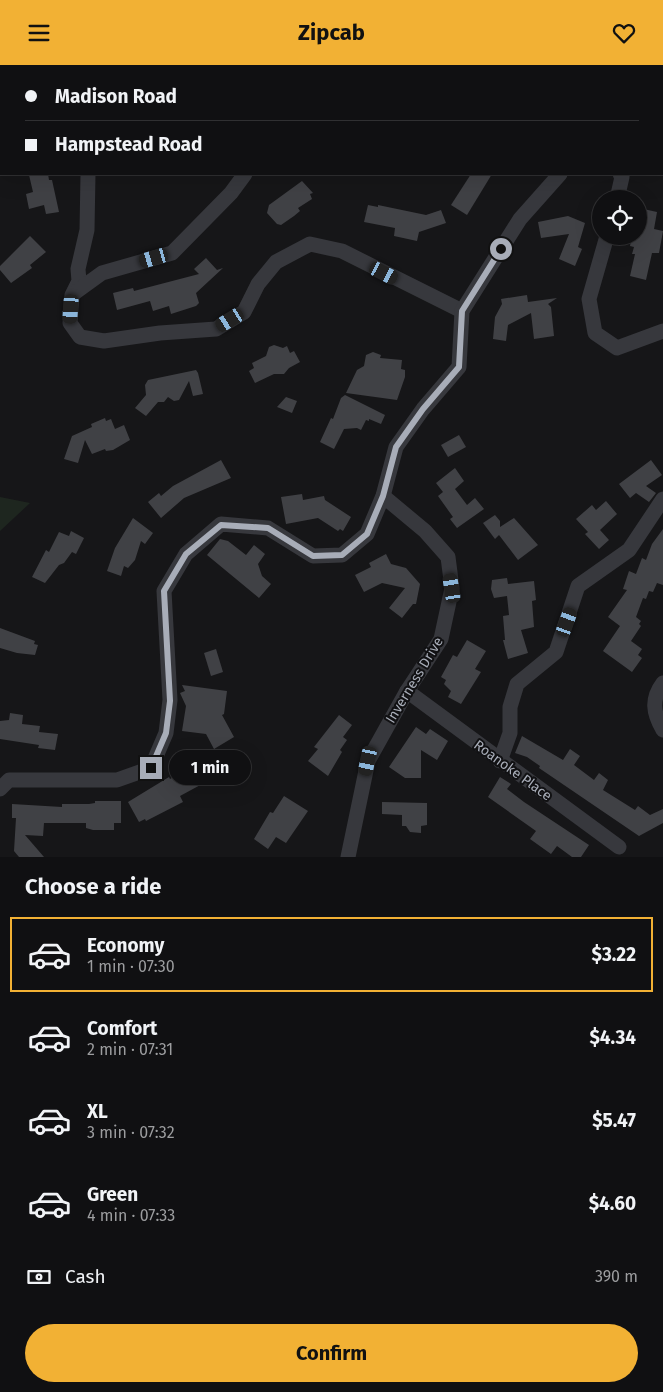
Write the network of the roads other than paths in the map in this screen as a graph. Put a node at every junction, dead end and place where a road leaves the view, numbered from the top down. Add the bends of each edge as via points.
1 (88, 175) edge
2 (244, 175) edge
3 (559, 175) edge
4 (621, 175) edge
5 (619, 190) edge
6 (604, 245) edge
7 (72, 295) junction
8 (462, 311) junction
9 (663, 331) edge
10 (383, 496) junction
11 (663, 499) edge
12 (663, 683) edge
13 (408, 691) junction
14 (663, 729) edge
15 (500, 761) junction
16 (0, 789) edge
17 (619, 847) dead end
18 (348, 857) edge

1 - 7 street via 87,230 78,269 79,281
2 - 7 street via 231,193 172,253 102,273
3 - 8 street via 520,219
4 - 5 street
6 - 9 street via 589,299 594,333 617,347
7 - 8 street via 70,323 80,337 104,341 216,329 244,312 258,284 276,262 310,244 342,251
8 - 10 street via 459,367 396,447
10 - 13 street, Inverness Drive via 425,531 448,557 452,588 441,639
10 - 16 street via 367,534 342,555 313,556 268,528 221,525 186,554 164,591 170,701 166,733 151,768 117,780 9,780
11 - 15 street via 629,550 578,586 556,652 517,684 510,707 510,733
12 - 14 street via 656,692 654,716
13 - 15 street, Roanoke Place
13 - 18 street, Inverness Drive via 368,761
15 - 17 street, Roanoke Place

